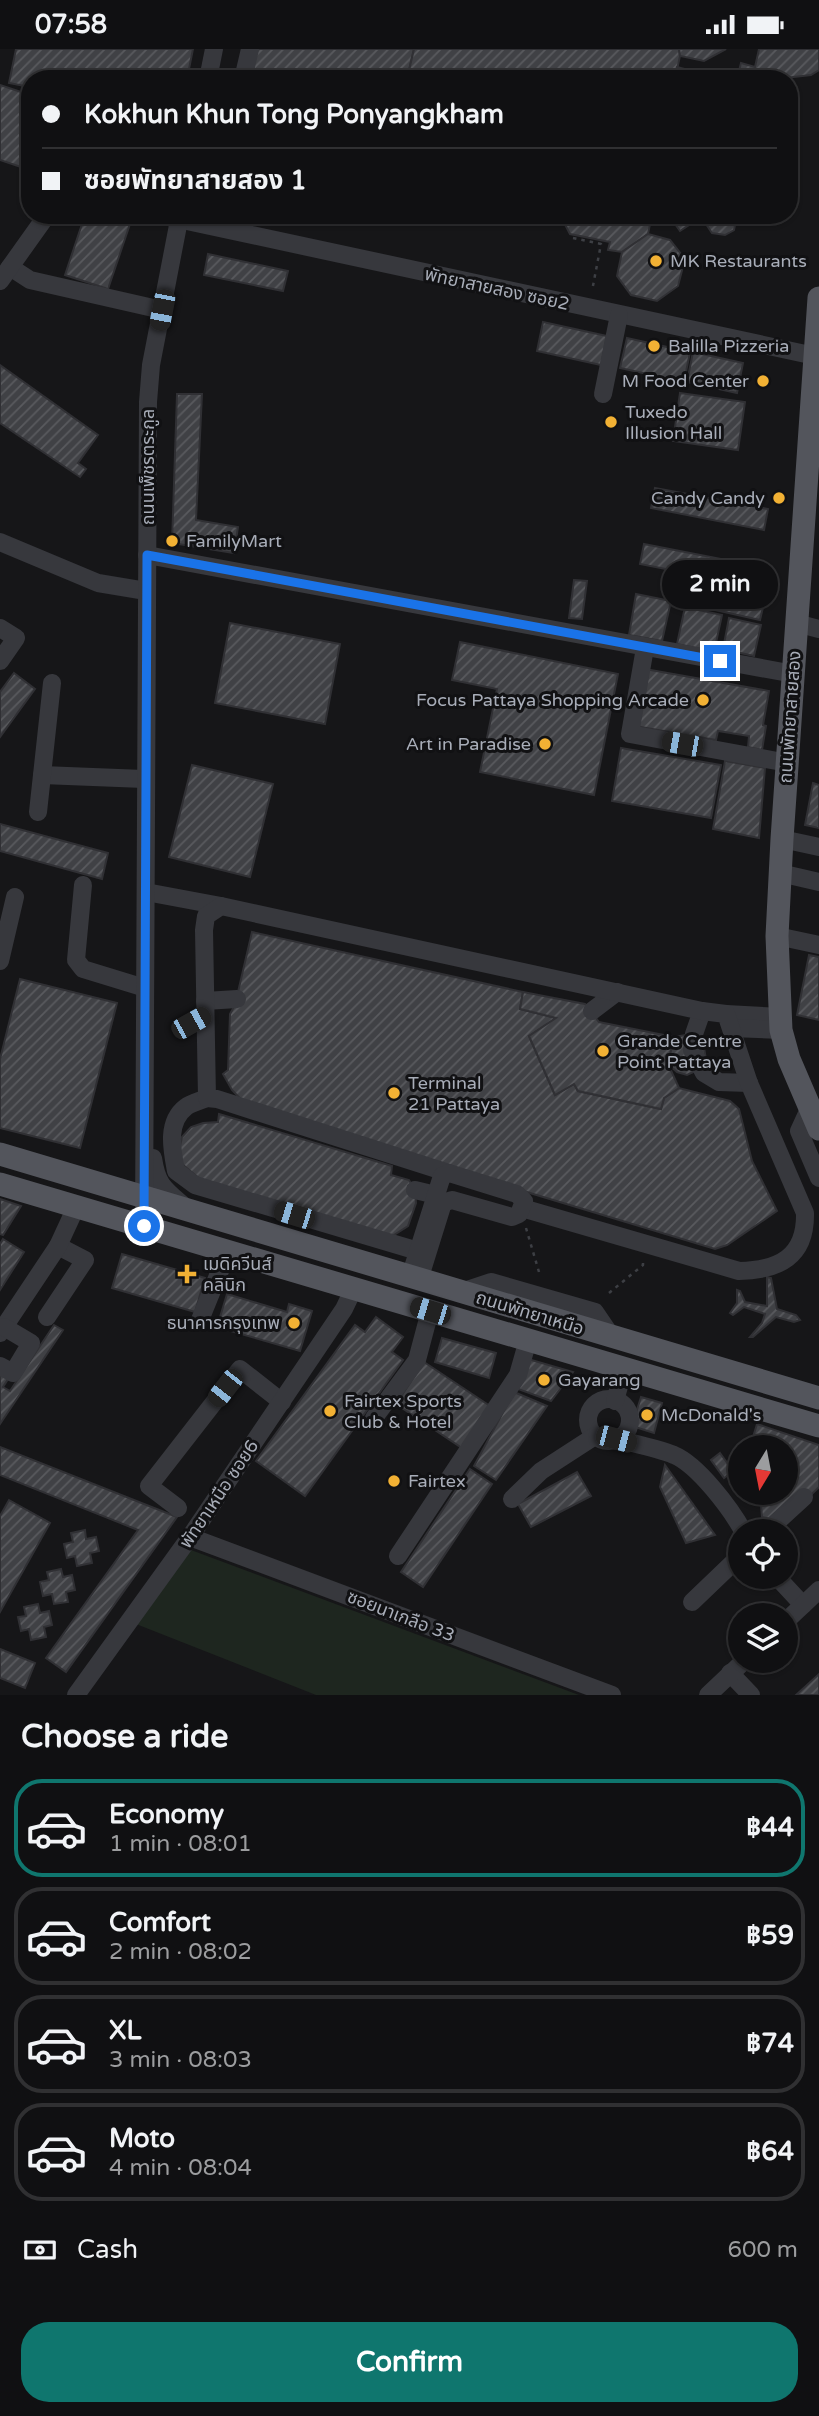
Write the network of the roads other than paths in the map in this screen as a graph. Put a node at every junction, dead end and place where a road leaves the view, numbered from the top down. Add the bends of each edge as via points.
1 (214, 49) edge
2 (250, 49) edge
3 (210, 70) edge
4 (245, 70) edge
5 (41, 224) edge
6 (178, 224) edge
7 (206, 224) edge
8 (5, 274) edge
9 (819, 298) edge
10 (162, 310) junction
11 (619, 315) junction
12 (815, 356) junction
13 (603, 394) dead end
14 (815, 429) edge
15 (0, 542) edge
16 (147, 555) junction
17 (146, 591) junction
18 (796, 623) junction
19 (0, 628) edge
20 (819, 629) edge
21 (645, 648) junction
22 (0, 661) edge
23 (794, 674) junction
24 (52, 683) dead end
25 (788, 763) junction
26 (42, 775) junction
27 (145, 779) junction
28 (37, 812) dead end
29 (782, 839) junction
30 (819, 847) edge
31 (780, 873) junction
32 (819, 882) edge
33 (83, 885) dead end
34 (146, 892) junction
35 (15, 897) dead end
36 (221, 906) junction
37 (777, 936) junction
38 (819, 945) edge
39 (0, 961) edge
40 (145, 988) junction
41 (617, 992) junction
42 (237, 999) dead end
43 (592, 1011) dead end
44 (702, 1011) junction
45 (200, 1013) junction
46 (729, 1021) junction
47 (781, 1024) junction
48 (749, 1083) junction
49 (207, 1098) junction
50 (146, 1106) junction
51 (810, 1107) junction
52 (819, 1129) edge
53 (0, 1154) edge
54 (449, 1173) junction
55 (819, 1178) edge
56 (0, 1185) edge
57 (415, 1190) dead end
58 (436, 1195) junction
59 (145, 1198) junction
60 (76, 1207) junction
61 (192, 1213) junction
62 (525, 1214) junction
63 (144, 1226) junction
64 (58, 1246) junction
65 (228, 1251) junction
66 (418, 1251) junction
67 (414, 1278) junction
68 (354, 1288) junction
69 (430, 1311) junction
70 (47, 1317) dead end
71 (200, 1320) dead end
72 (2, 1330) edge
73 (528, 1340) junction
74 (0, 1366) edge
75 (624, 1368) junction
76 (819, 1398) edge
77 (615, 1401) junction
78 (282, 1402) junction
79 (374, 1418) dead end
80 (819, 1426) edge
81 (595, 1436) junction
82 (616, 1439) junction
83 (804, 1497) dead end
84 (512, 1499) dead end
85 (178, 1508) dead end
86 (734, 1519) edge
87 (780, 1519) edge
88 (190, 1537) junction
89 (398, 1556) dead end
90 (728, 1568) edge
91 (794, 1589) edge
92 (812, 1601) edge
93 (692, 1602) dead end
94 (798, 1612) edge
95 (731, 1673) edge
96 (740, 1673) edge
97 (76, 1695) edge
98 (612, 1695) edge
99 (708, 1695) edge
100 (751, 1695) edge

1 - 3 street
2 - 4 street
5 - 8 street
6 - 10 street, ถนนเพ็ชรตระกูล
7 - 11 street, พัทยาสายสอง ซอย2
8 - 10 street
9 - 12 main road, ถนนพัทยาสายสอง
10 - 16 street, ถนนเพ็ชรตระกูล via 148,402
11 - 12 street, พัทยาสายสอง ซอย2
11 - 13 street
12 - 14 main road, ถนนพัทยาสายสอง
14 - 18 main road, ถนนพัทยาสายสอง
15 - 17 street via 98,583
16 - 17 street, ถนนเพ็ชรตระกูล
16 - 21 street
17 - 27 street, ถนนเพ็ชรตระกูล
18 - 20 street
18 - 23 main road, ถนนพัทยาสายสอง
19 - 22 street via 16,638
21 - 23 street
21 - 25 street via 630,734
23 - 25 main road, ถนนพัทยาสายสอง
24 - 26 street
25 - 29 main road, ถนนพัทยาสายสอง
26 - 27 street
26 - 28 street
27 - 34 street, ถนนเพ็ชรตระกูล
29 - 30 street
29 - 31 main road, ถนนพัทยาสายสอง
31 - 32 street
31 - 37 main road, ถนนพัทยาสายสอง
33 - 40 street via 78,964
34 - 36 street
34 - 40 street, ถนนเพ็ชรตระกูล
35 - 39 street
36 - 41 street
36 - 45 street via 206,916
37 - 38 street
37 - 47 main road, ถนนพัทยาสายสอง
40 - 50 street, ถนนเพ็ชรตระกูล
41 - 43 street
41 - 44 street
42 - 45 street
44 - 46 street
44 - 48 street via 692,1050 704,1073 719,1082
45 - 49 street
46 - 47 street
46 - 48 street
47 - 51 main road, ถนนพัทยาสายสอง via 789,1059
48 - 62 street via 805,1213 803,1240 788,1258 770,1268 738,1271
49 - 54 street
49 - 66 street via 186,1106 173,1121 171,1149 176,1171 195,1185
50 - 59 street, ถนนเพ็ชรตระกูล
50 - 61 street via 155,1175
51 - 52 main road, ถนนพัทยาสายสอง
51 - 55 street via 799,1131
53 - 59 main road, ถนนพัทยาเหนือ
54 - 58 street via 442,1176
54 - 62 street via 517,1194 524,1201
56 - 60 main road, ถนนพัทยาเหนือ
57 - 58 street
58 - 66 street
59 - 61 main road, ถนนพัทยาเหนือ
59 - 63 street, ถนนเพ็ชรตระกูล
60 - 63 main road, ถนนพัทยาเหนือ
60 - 64 street
61 - 67 main road, ถนนพัทยาเหนือ
62 - 67 street via 512,1217 446,1200
63 - 65 main road, ถนนพัทยาเหนือ
64 - 70 street via 85,1260
64 - 72 street
65 - 68 main road, ถนนพัทยาเหนือ
65 - 71 street
66 - 67 street
67 - 76 main road, ถนนพัทยาเหนือ
68 - 69 main road, ถนนพัทยาเหนือ
68 - 78 street, พัทยาเหนือ ซอย6
69 - 73 main road, ถนนพัทยาเหนือ
69 - 79 street via 417,1360
72 - 74 street via 30,1343 13,1373
73 - 75 main road, ถนนพัทยาเหนือ
73 - 89 street via 518,1375
75 - 77 street
75 - 80 main road, ถนนพัทยาเหนือ
77 - 81 street via 599,1402 590,1411 588,1424
77 - 82 street via 624,1406 629,1419 626,1432
78 - 85 street via 240,1369 149,1486
78 - 88 street, พัทยาเหนือ ซอย6
81 - 82 street
81 - 84 street via 541,1471
82 - 86 street via 675,1455 701,1476
83 - 87 street
88 - 97 street, พัทยาเหนือ ซอย6
88 - 98 street, ซอยนาเกลือ 33
90 - 93 street
91 - 92 street
92 - 94 street
95 - 99 street
96 - 100 street

